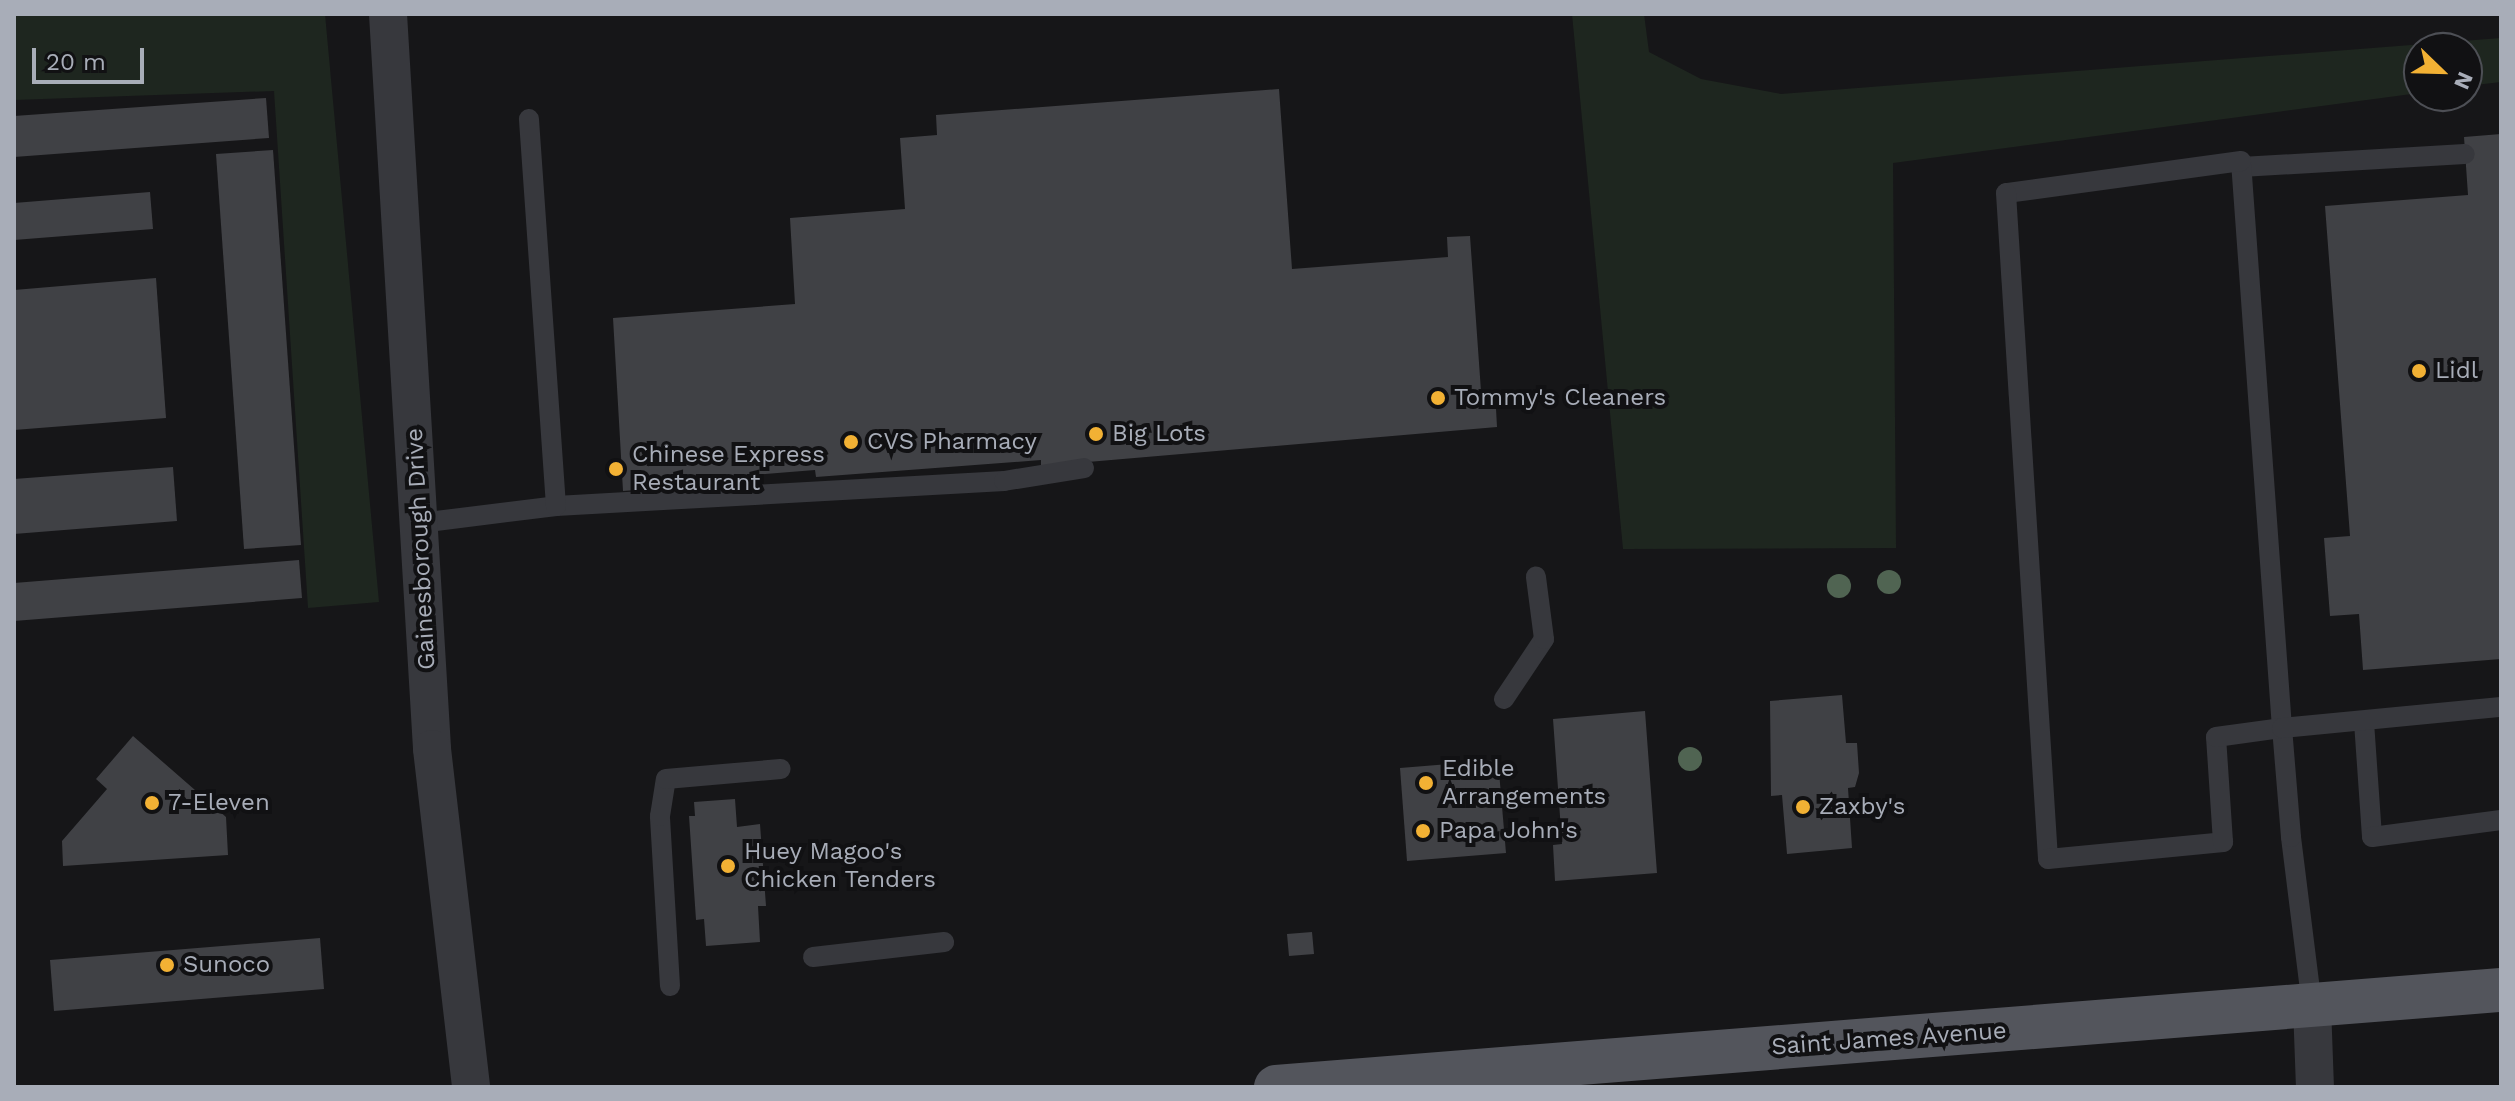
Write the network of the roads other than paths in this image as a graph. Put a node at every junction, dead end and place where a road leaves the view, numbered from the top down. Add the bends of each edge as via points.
1 (388, 14) edge
2 (529, 119) dead end
3 (2465, 154) dead end
4 (2241, 167) junction
5 (1084, 468) dead end
6 (556, 506) junction
7 (420, 523) junction
8 (1536, 577) dead end
9 (1504, 699) dead end
10 (2501, 707) edge
11 (2364, 722) junction
12 (2282, 728) junction
13 (781, 769) dead end
14 (2501, 820) edge
15 (944, 942) dead end
16 (813, 957) dead end
17 (670, 986) dead end
18 (2501, 990) edge
19 (2312, 1006) junction
20 (474, 1085) edge
21 (1276, 1087) edge
22 (2315, 1087) edge

1 - 7 street, Gainesborough Drive
2 - 6 lane
3 - 4 lane
4 - 12 lane
4 - 12 lane via 2241,161 2006,193 2048,859 2223,842 2216,737
5 - 6 lane via 1004,481
6 - 7 lane
7 - 20 street, Gainesborough Drive via 432,749
8 - 9 lane via 1544,639
10 - 11 lane
11 - 12 lane
11 - 14 lane via 2372,837
12 - 19 lane
13 - 17 lane via 666,779 660,816
15 - 16 lane
18 - 19 main road, Saint James Avenue
19 - 21 main road, Saint James Avenue
19 - 22 street

